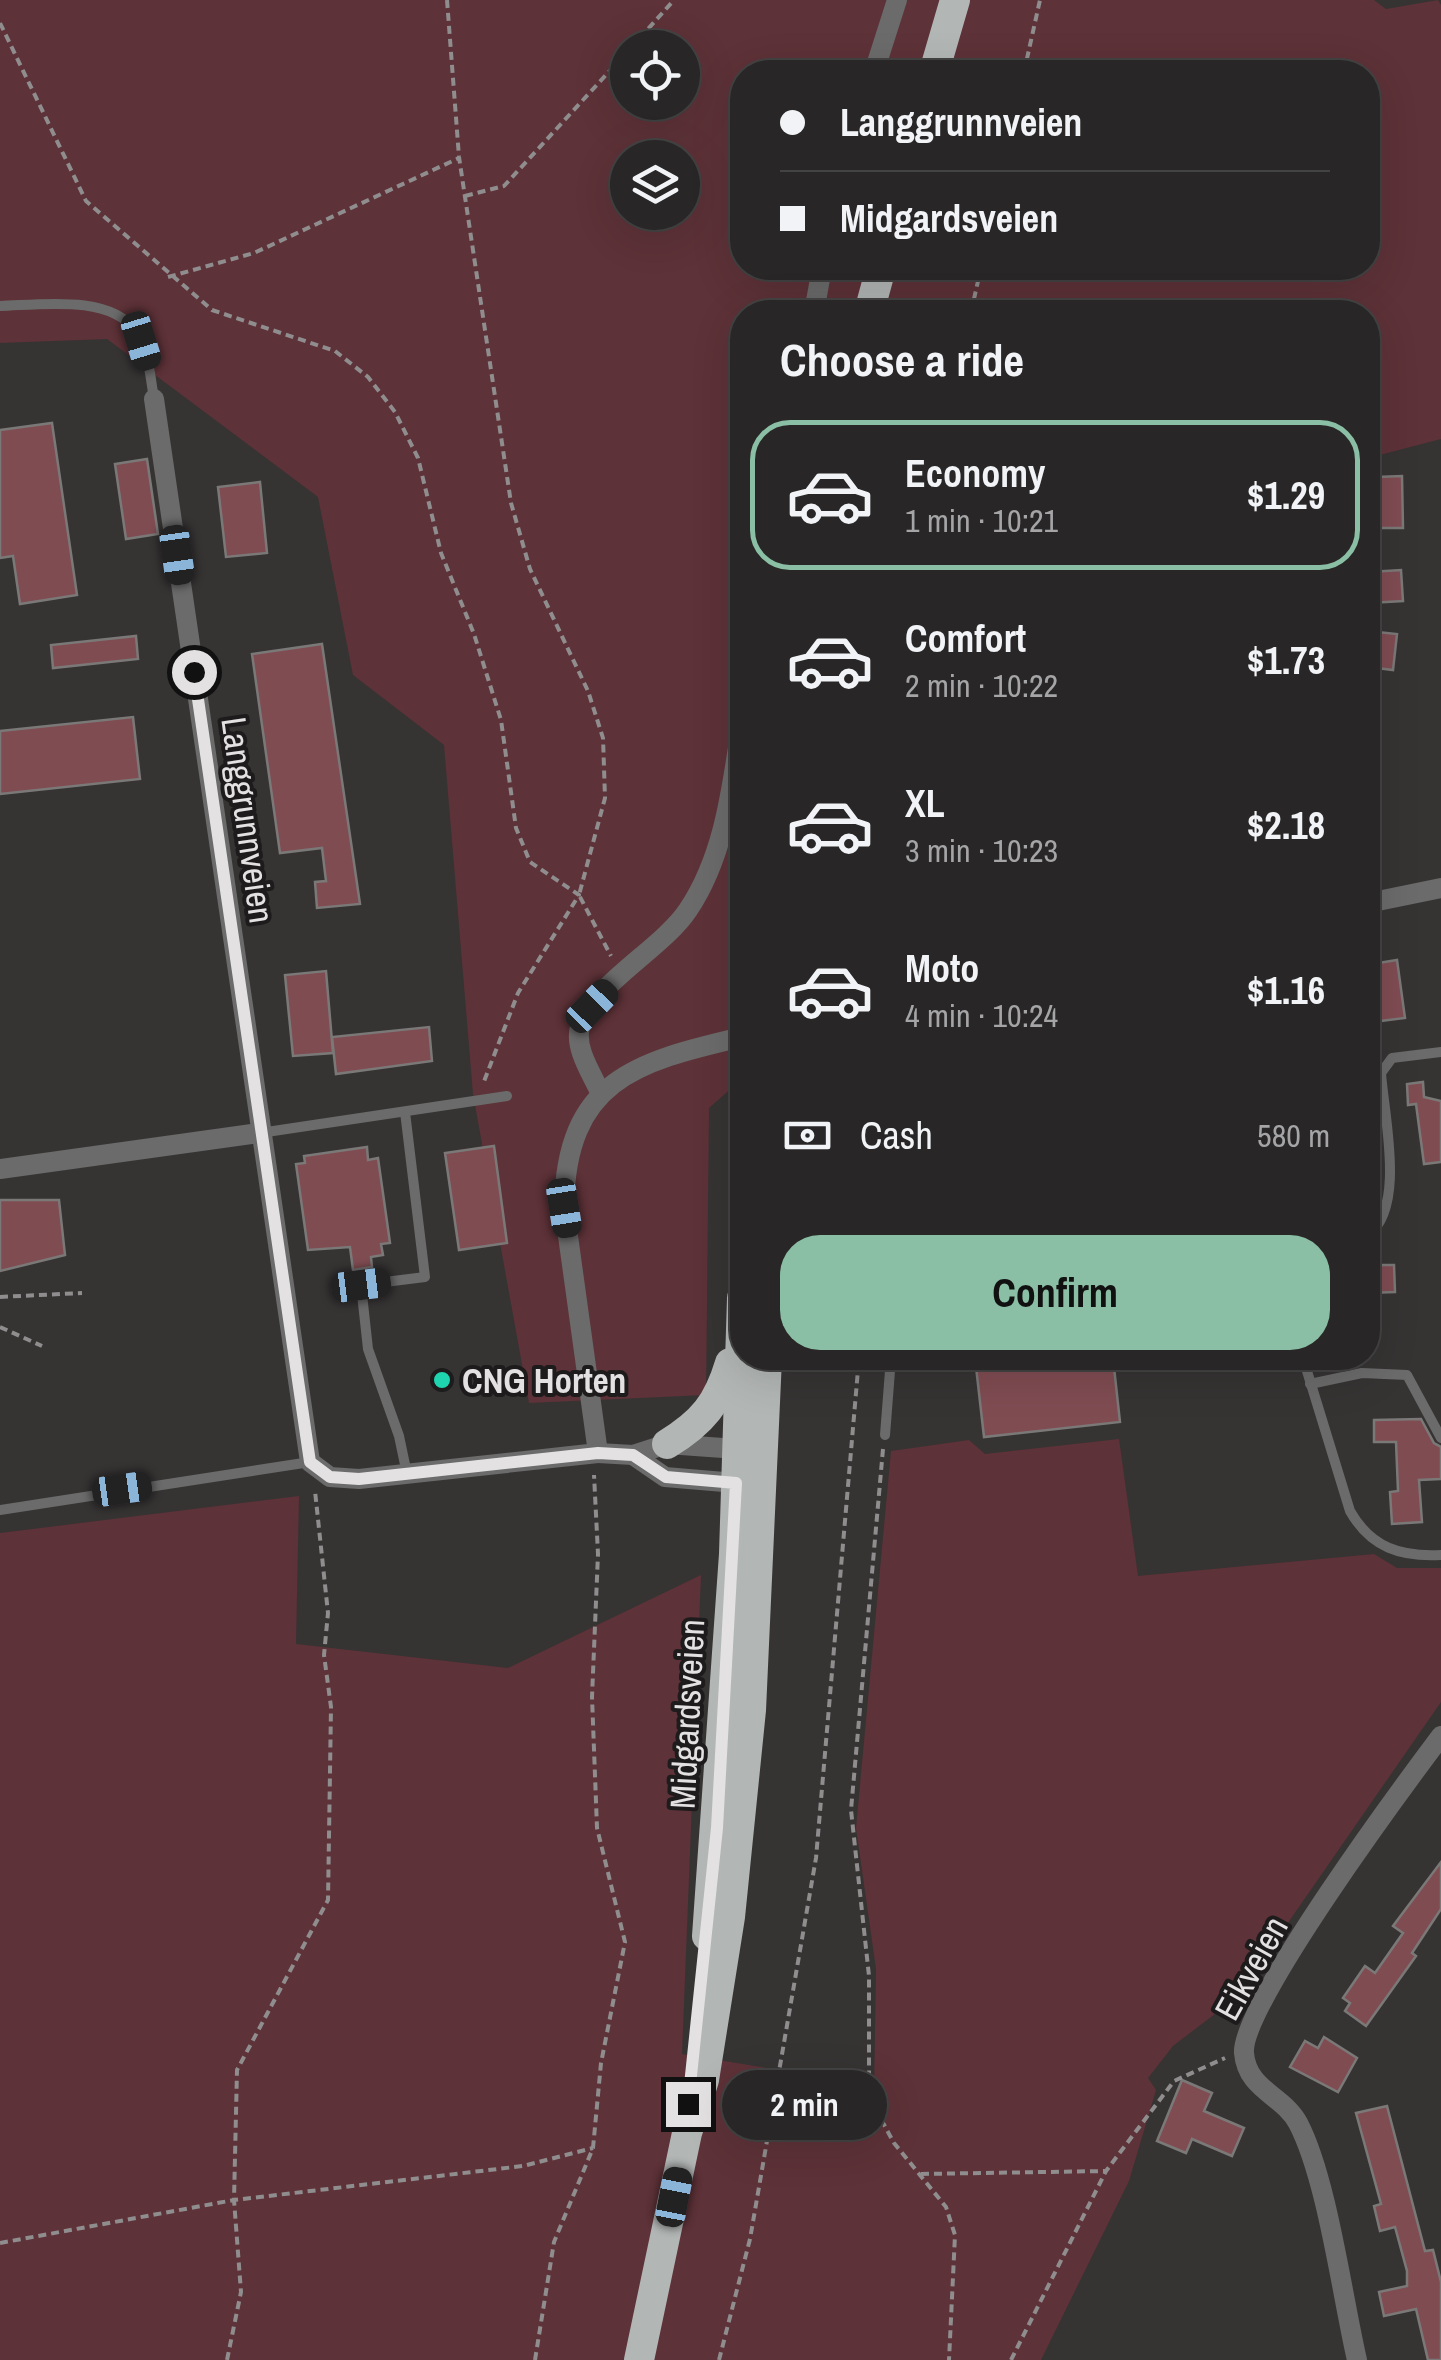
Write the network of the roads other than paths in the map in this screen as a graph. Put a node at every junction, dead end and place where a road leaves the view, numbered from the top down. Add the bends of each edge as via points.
1 (896, 0) edge
2 (955, 0) edge
3 (878, 60) edge
4 (938, 60) edge
5 (0, 306) edge
6 (154, 399) joint
7 (730, 797) edge
8 (1441, 888) edge
9 (1380, 901) edge
10 (730, 1040) edge
11 (1441, 1052) edge
12 (600, 1092) junction
13 (507, 1096) dead end
14 (405, 1112) junction
15 (259, 1133) junction
16 (0, 1169) edge
17 (1380, 1222) edge
18 (730, 1359) edge
19 (740, 1370) edge
20 (767, 1370) edge
21 (890, 1370) edge
22 (1306, 1370) edge
23 (1310, 1384) junction
24 (885, 1435) road end
25 (1441, 1438) edge
26 (666, 1444) junction
27 (738, 1450) junction
28 (598, 1453) junction
29 (633, 1455) junction
30 (310, 1462) junction
31 (764, 1468) junction
32 (406, 1474) junction
33 (736, 1483) junction
34 (0, 1510) edge
35 (1441, 1555) edge
36 (1437, 1750) edge
37 (688, 2132) junction
38 (639, 2360) edge
39 (1357, 2360) edge

1 - 3 street
2 - 4 highway
5 - 6 lane via 66,306 120,316 141,341
6 - 15 street, Langgrunnveien
7 - 12 street via 709,871 687,911 592,1006 579,1028
8 - 9 street
10 - 12 street via 676,1052
11 - 17 lane via 1392,1058 1381,1073 1390,1192
12 - 28 street via 574,1135 564,1208
13 - 14 lane
14 - 15 lane
14 - 32 lane via 425,1277 361,1285 368,1349
15 - 16 street
15 - 30 street, Langgrunnveien
18 - 26 highway via 714,1408
19 - 27 highway, Midgardsveien
20 - 31 highway, Midgardsveien
21 - 24 lane
22 - 23 lane
23 - 25 lane via 1362,1373 1407,1376
23 - 35 lane via 1360,1529 1404,1556
26 - 27 street
26 - 29 street
27 - 31 street
27 - 33 highway, Midgardsveien
28 - 29 street
28 - 32 street
29 - 33 street via 666,1477
30 - 32 street via 330,1477
30 - 34 lane
31 - 33 street
31 - 37 highway, Midgardsveien via 741,1823 704,2080
33 - 37 highway, Midgardsveien via 717,1828
36 - 39 street, Eikveien via 1287,1960 1253,2016 1243,2051 1253,2082 1297,2119 1314,2166
37 - 38 highway, Midgardsveien

